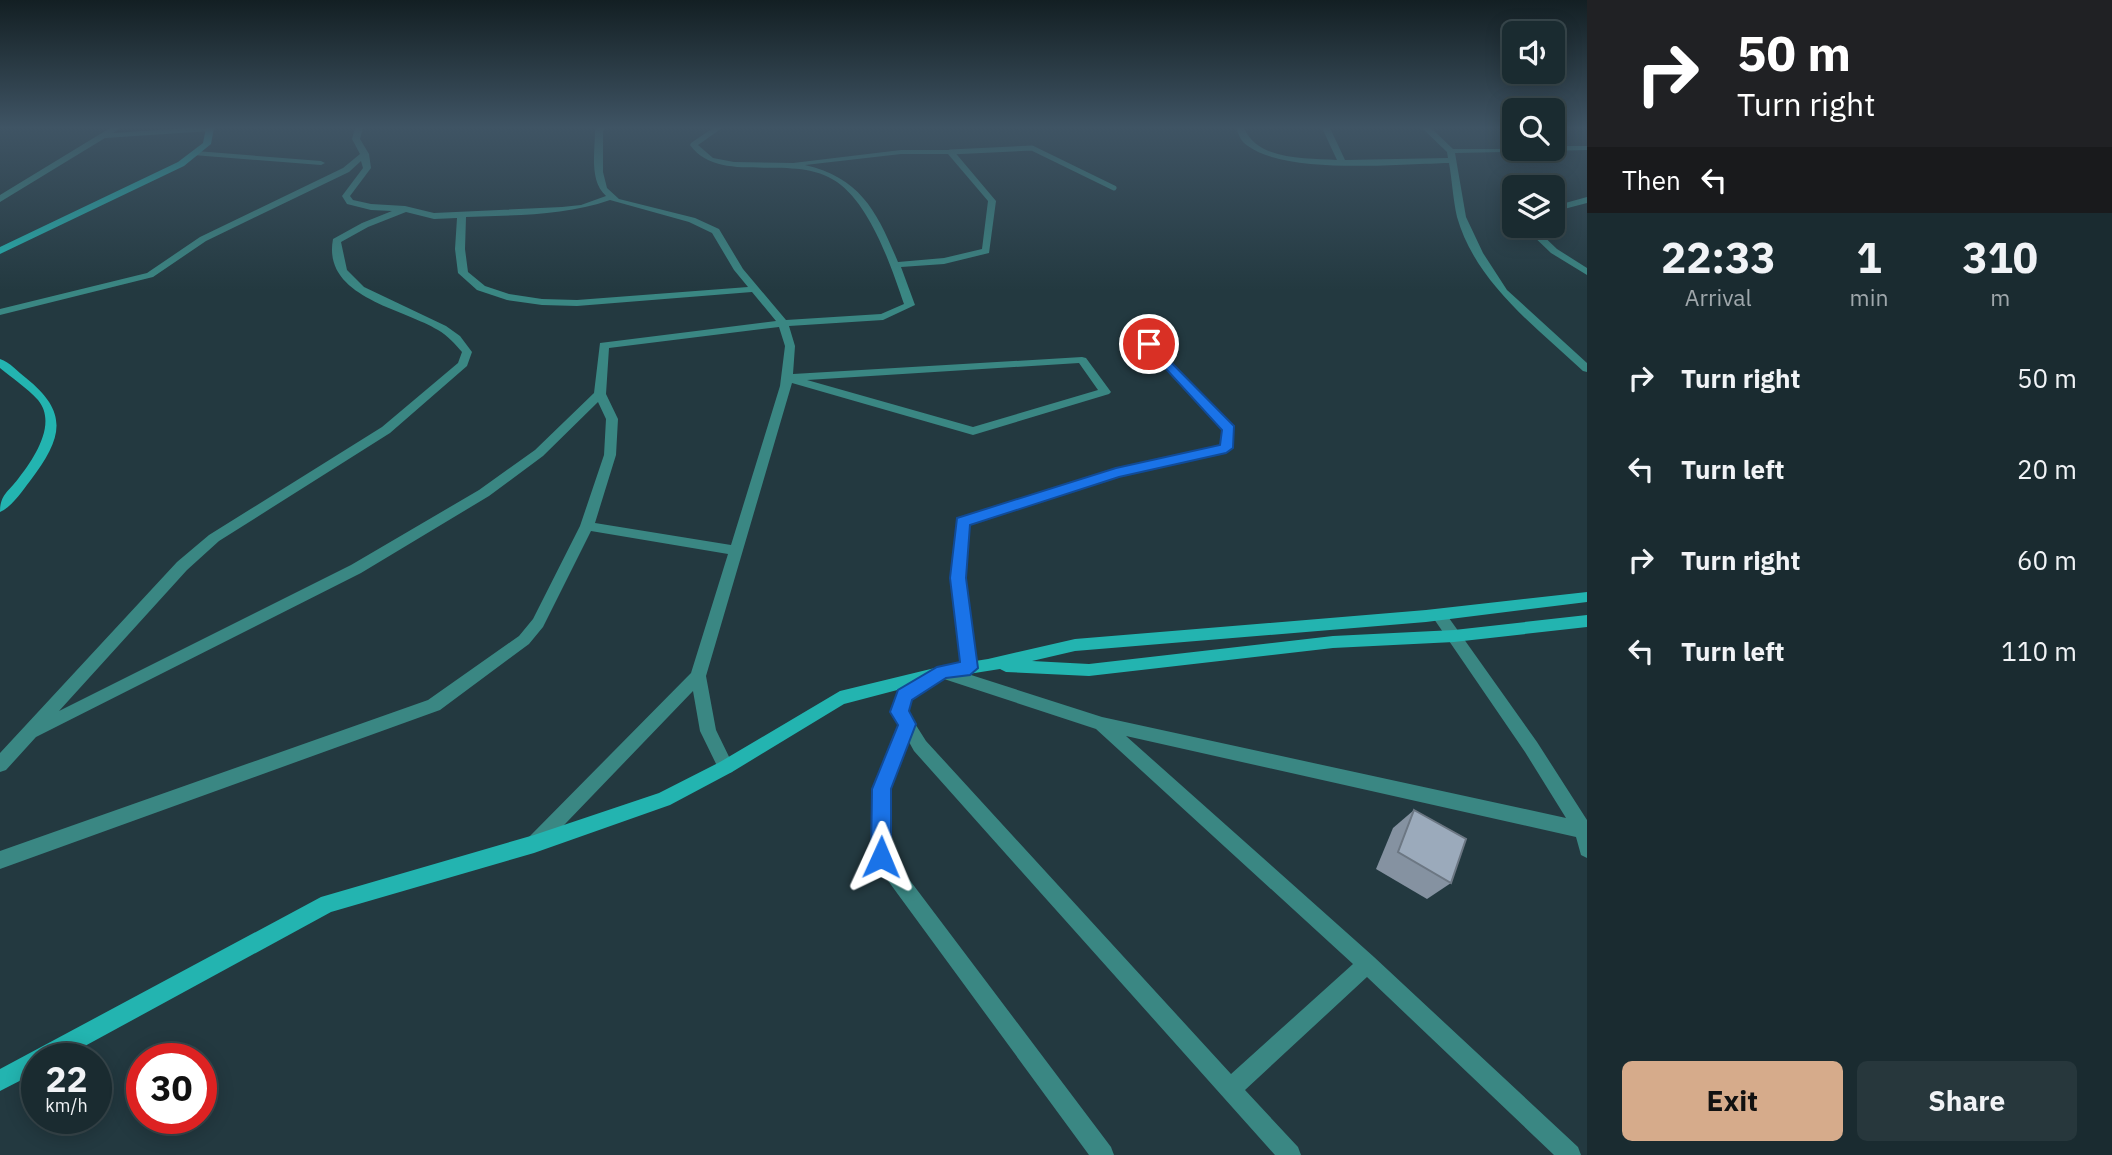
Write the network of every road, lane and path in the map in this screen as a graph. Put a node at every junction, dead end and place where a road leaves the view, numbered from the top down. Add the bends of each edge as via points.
1 (28, 182) edge
2 (148, 182) edge
3 (321, 182) edge
4 (357, 182) edge
5 (601, 182) edge
6 (842, 182) edge
7 (976, 182) edge
8 (1101, 182) edge
9 (1456, 182) edge
10 (1114, 188) dead end
11 (612, 197) junction
12 (0, 199) edge
13 (1587, 200) edge
14 (1565, 206) edge
15 (405, 209) junction
16 (462, 215) junction
17 (1540, 238) edge
18 (2, 248) edge
19 (896, 265) junction
20 (1587, 272) edge
21 (755, 289) junction
22 (0, 312) edge
23 (783, 323) junction
24 (1133, 327) dead end
25 (0, 362) edge
26 (1587, 369) edge
27 (787, 378) junction
28 (600, 394) junction
29 (0, 507) edge
30 (587, 526) junction
31 (734, 551) junction
32 (1587, 597) edge
33 (1439, 614) junction
34 (1587, 621) edge
35 (1454, 636) junction
36 (979, 667) junction
37 (943, 672) junction
38 (698, 676) junction
39 (907, 724) junction
40 (1102, 724) junction
41 (26, 735) junction
42 (0, 765) edge
43 (726, 767) junction
44 (1585, 831) edge
45 (534, 844) junction
46 (1587, 849) edge
47 (0, 860) edge
48 (1367, 964) junction
49 (70, 1043) edge
50 (21, 1069) edge
51 (0, 1080) edge
52 (1231, 1089) junction
53 (1103, 1155) edge
54 (1290, 1155) edge
55 (1570, 1155) edge

1 - 12 street
2 - 18 main road
3 - 22 street via 203,239 150,275
4 - 15 street via 346,196 350,202
5 - 11 street
6 - 19 street via 856,195
7 - 19 street via 992,201 986,251
8 - 10 lane
9 - 26 street via 1462,218 1496,282
11 - 16 street via 582,207
11 - 21 street via 716,230
13 - 14 street
15 - 16 street via 434,216
15 - 41 street via 336,241 339,262 345,276 368,294 458,337 467,352 463,363 386,430 214,538 182,566
16 - 21 street via 463,273 481,288 507,297 577,303
17 - 20 street
19 - 23 street via 910,305 898,313
21 - 23 street
23 - 27 street via 790,346
23 - 28 street via 604,345
24 - 36 lane via 1229,429 1226,448 1116,473 962,522 958,578
25 - 29 main road via 46,402 53,417 34,466
27 - 27 street via 1082,360 1105,392 973,431
27 - 31 street
28 - 30 street via 612,419 610,455
28 - 41 street via 539,453 473,500 356,569
30 - 31 street
30 - 47 street via 538,623 524,640 434,705
31 - 38 street
32 - 33 main road
33 - 35 street
33 - 36 main road via 1075,645
34 - 35 main road
35 - 36 main road via 1333,642 1089,670
35 - 44 street
36 - 37 main road
37 - 39 street via 904,695 899,712
37 - 40 street
37 - 43 main road via 840,698
38 - 43 street via 708,732
38 - 45 street
39 - 52 street via 920,746
39 - 53 street via 882,789 881,857
40 - 44 street
40 - 48 street
41 - 42 street
43 - 45 main road via 664,799
44 - 46 street
45 - 49 main road via 328,904
48 - 52 street
48 - 55 street
50 - 51 main road
52 - 54 street

